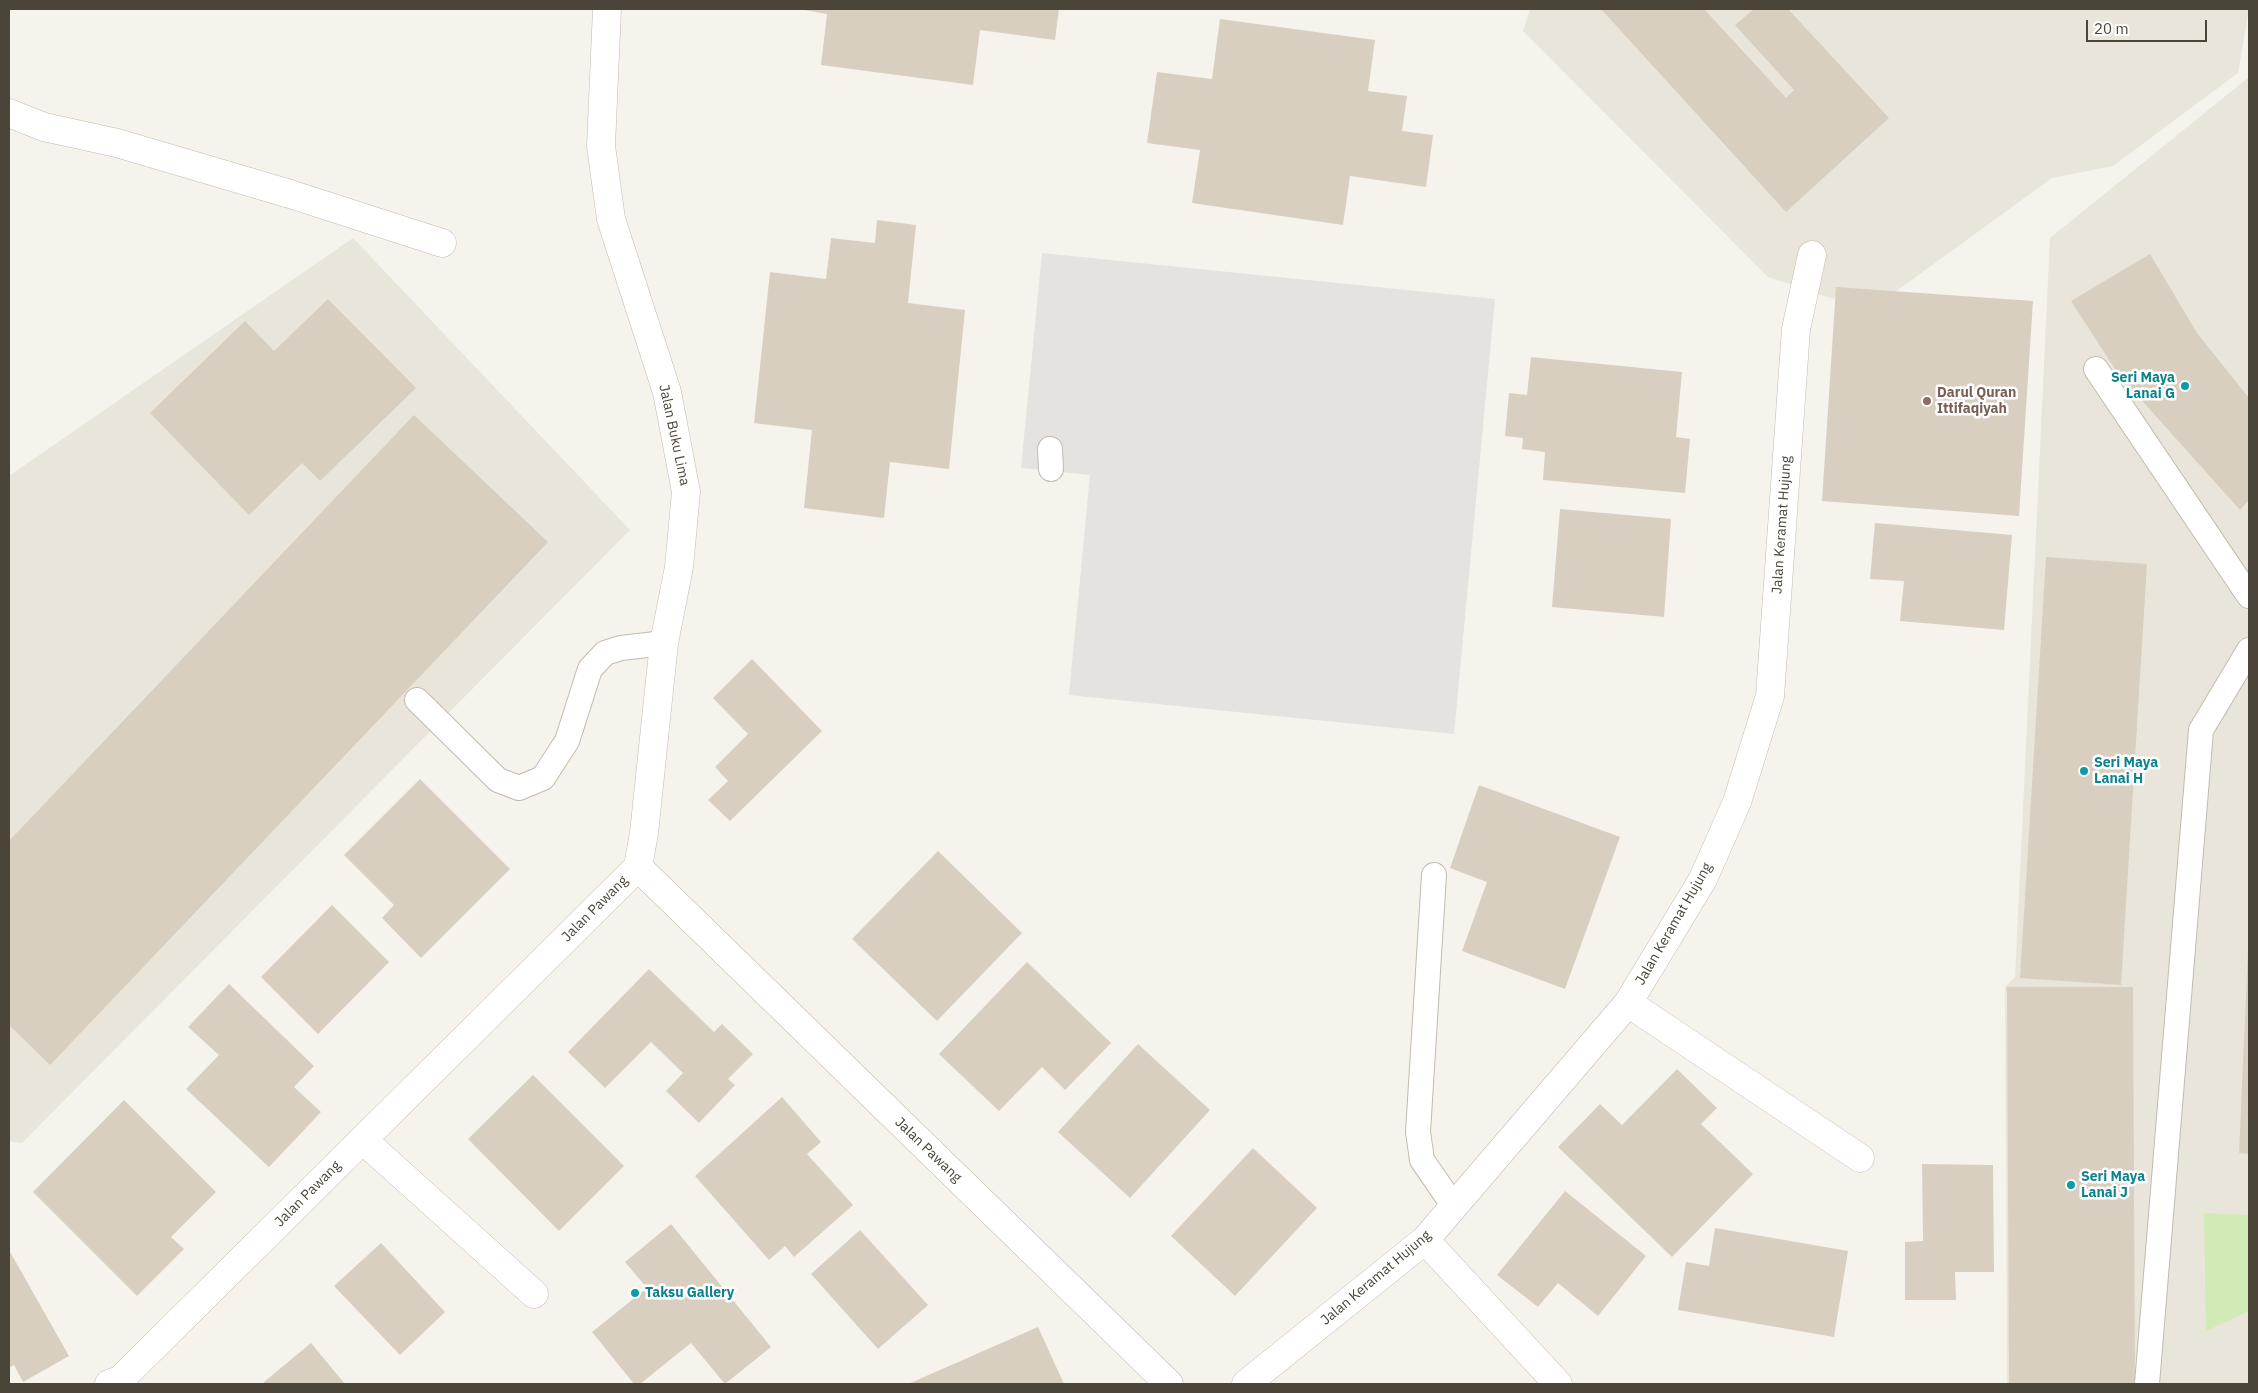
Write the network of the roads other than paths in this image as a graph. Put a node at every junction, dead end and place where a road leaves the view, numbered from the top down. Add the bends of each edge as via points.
1 (607, 9) edge
2 (9, 113) edge
3 (442, 243) dead end
4 (1812, 255) dead end
5 (2096, 369) dead end
6 (2249, 596) edge
7 (664, 643) junction
8 (2249, 650) edge
9 (417, 700) dead end
10 (638, 867) junction
11 (1434, 875) dead end
12 (1628, 1003) junction
13 (363, 1140) junction
14 (1860, 1158) dead end
15 (1454, 1205) junction
16 (1425, 1240) junction
17 (534, 1294) dead end
18 (117, 1383) edge
19 (1169, 1384) edge
20 (1246, 1384) edge
21 (1558, 1384) edge
22 (2147, 1384) edge

1 - 7 street, Jalan Buku Lima via 601,146 611,219 668,392 686,492 679,567
2 - 3 street via 44,127 117,143
4 - 12 street, Jalan Keramat Hujung via 1796,329 1770,696 1737,802 1703,879
5 - 6 lane
7 - 9 lane via 605,653 590,669 567,741 558,756 543,778 519,788 498,780
7 - 10 street, Jalan Buku Lima
8 - 22 lane via 2201,730
10 - 13 street, Jalan Pawang
10 - 19 street, Jalan Pawang
11 - 15 lane via 1418,1132 1422,1160
12 - 14 street
12 - 15 street, Jalan Keramat Hujung
13 - 17 street
13 - 18 street, Jalan Pawang
15 - 16 street, Jalan Keramat Hujung
16 - 20 street, Jalan Keramat Hujung
16 - 21 street

